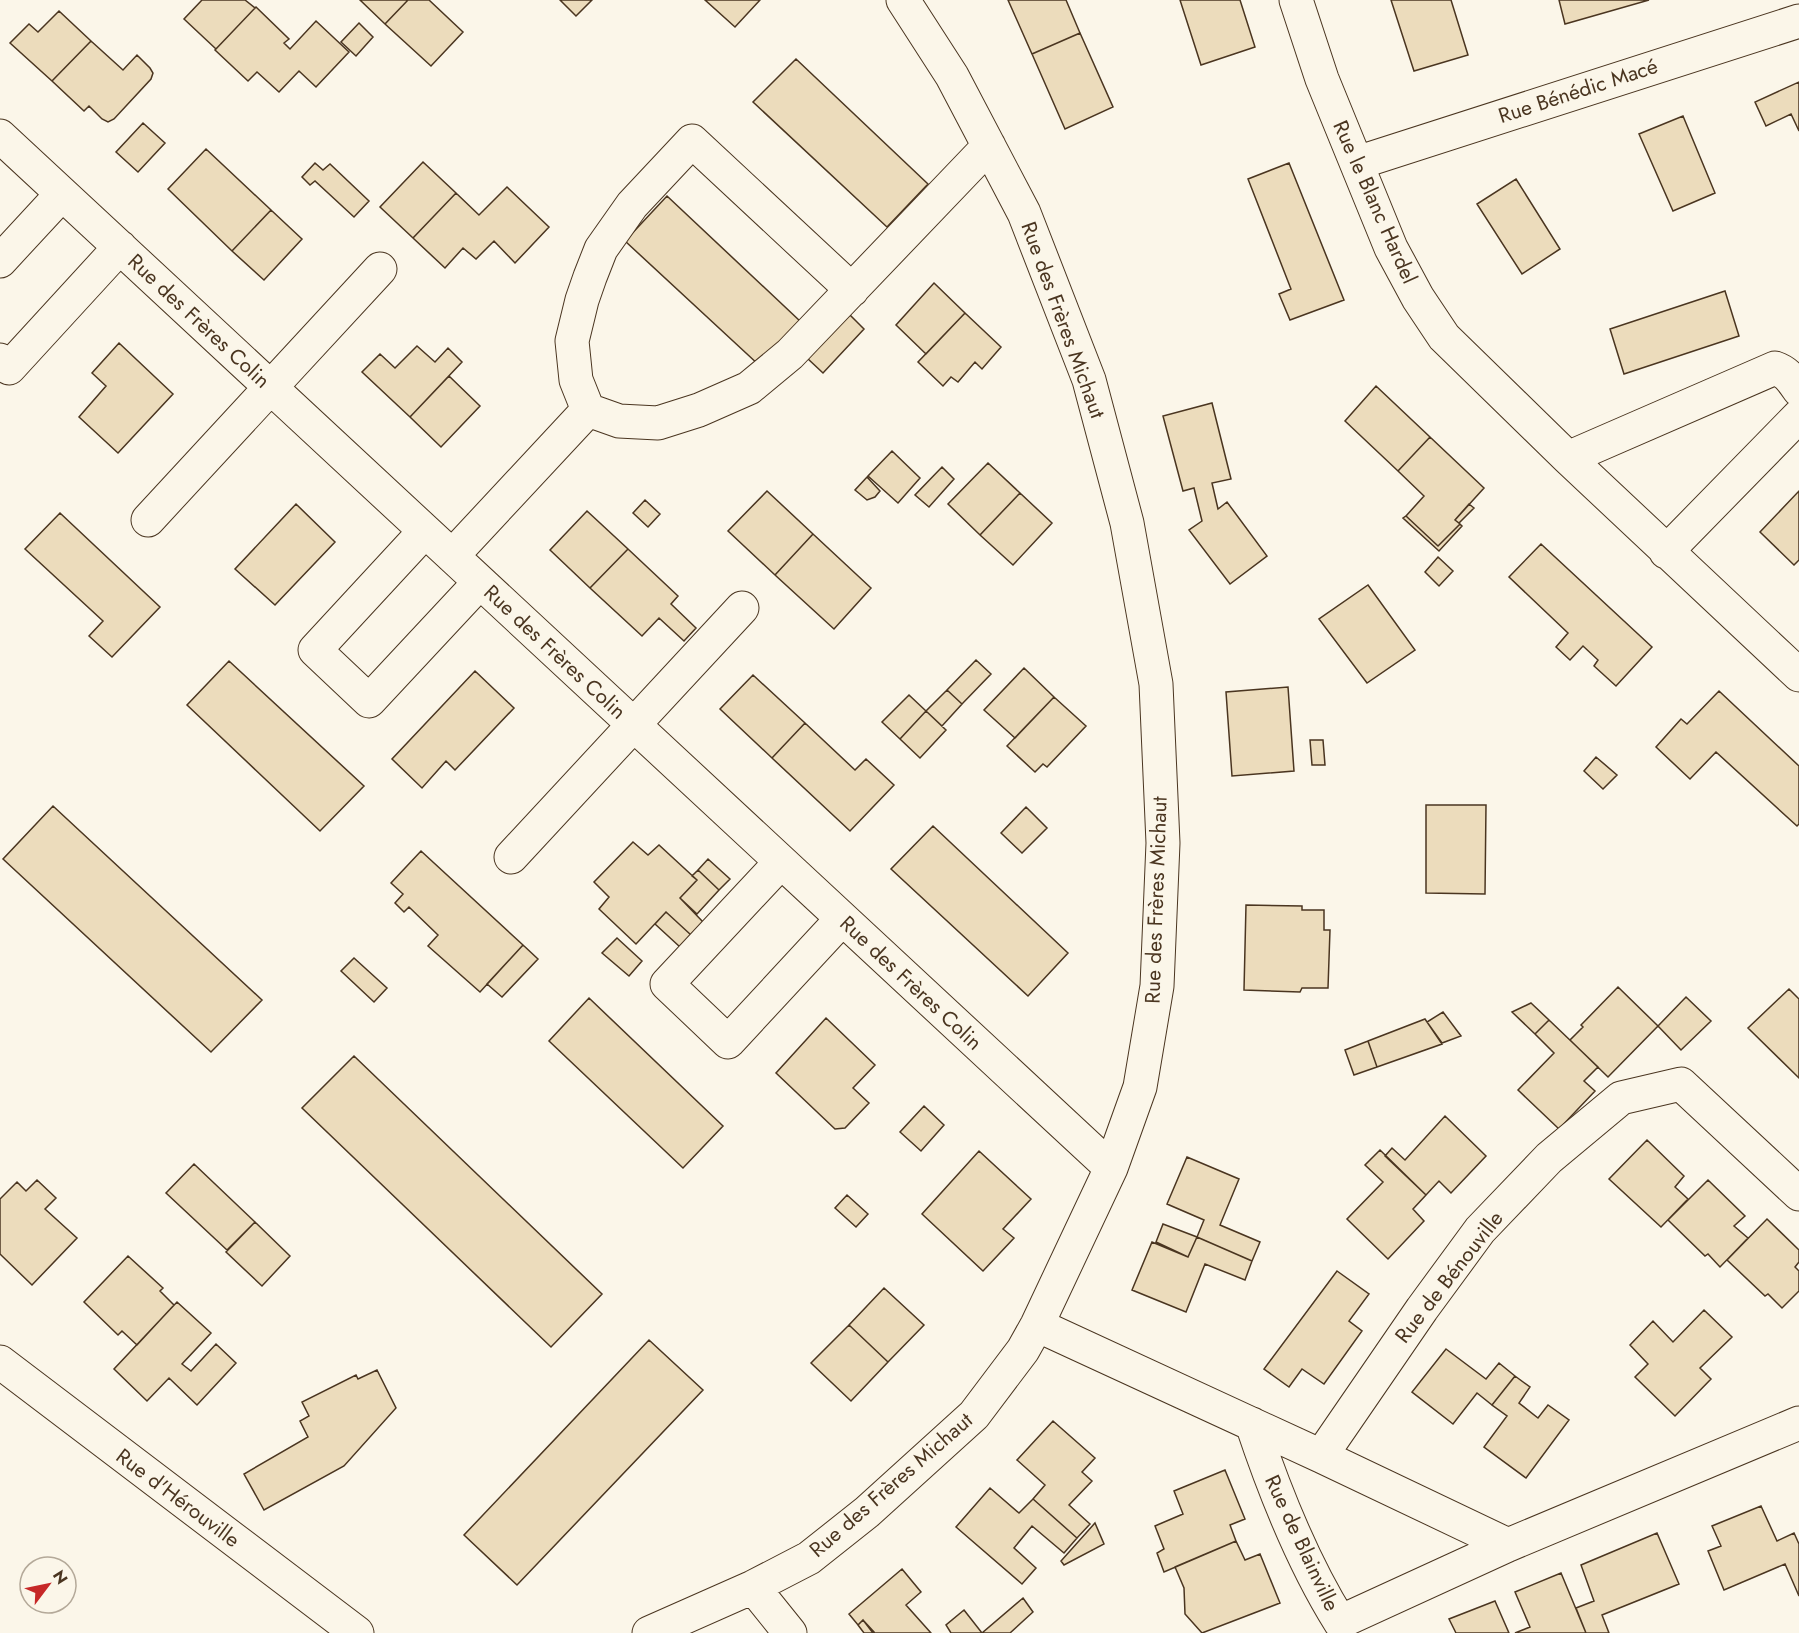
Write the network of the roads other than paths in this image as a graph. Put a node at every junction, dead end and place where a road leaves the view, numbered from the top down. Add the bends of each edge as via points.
1 (903, 0) edge
2 (1296, 0) edge
3 (1799, 21) edge
4 (0, 136) edge
5 (989, 146) junction
6 (1357, 163) junction
7 (62, 194) junction
8 (120, 247) junction
9 (0, 261) edge
10 (380, 269) dead end
11 (852, 290) junction
12 (0, 360) edge
13 (271, 387) junction
14 (1799, 390) edge
15 (588, 410) junction
16 (1799, 416) edge
17 (1568, 458) junction
18 (148, 520) dead end
19 (425, 531) junction
20 (1666, 552) junction
21 (452, 556) junction
22 (480, 582) junction
23 (742, 608) dead end
24 (1799, 675) edge
25 (633, 725) junction
26 (511, 857) dead end
27 (781, 862) junction
28 (842, 919) junction
29 (1111, 1168) junction
30 (1799, 1194) edge
31 (1037, 1325) junction
32 (0, 1362) edge
33 (1799, 1423) edge
34 (1252, 1424) junction
35 (1321, 1456) junction
36 (1508, 1545) junction
37 (753, 1587) junction
38 (1327, 1628) edge
39 (357, 1633) edge
40 (649, 1633) edge
41 (790, 1633) edge

1 - 5 street, Rue des Frères Michaut via 952,76
2 - 6 street, Rue le Blanc Hardel via 1322,80
3 - 6 street, Rue Bénédic Macé
4 - 7 street, Rue des Frères Colin
5 - 11 street
5 - 29 street, Rue des Frères Michaut via 1024,213 1089,380 1127,523 1156,684 1163,843 1157,986 1140,1087
6 - 17 street, Rue le Blanc Hardel via 1391,248 1444,337
7 - 8 street, Rue des Frères Colin
7 - 9 street
8 - 12 street via 9,368
8 - 13 street, Rue des Frères Colin
10 - 13 street
11 - 15 street via 790,354 749,388 721,401 658,423 619,421
11 - 15 street via 692,141 632,206 601,249 590,277 572,341 576,380
13 - 18 street
13 - 19 street, Rue des Frères Colin
14 - 17 street via 1791,378 1775,368
15 - 21 street
16 - 20 street
17 - 20 street, Rue le Blanc Hardel
19 - 21 street, Rue des Frères Colin
19 - 22 street via 315,650 369,701
20 - 24 street, Rue le Blanc Hardel
21 - 22 street, Rue des Frères Colin
22 - 25 street, Rue des Frères Colin
23 - 25 street
25 - 26 street
25 - 27 street, Rue des Frères Colin
27 - 28 street, Rue des Frères Colin
27 - 28 street via 667,984 728,1042
28 - 29 street, Rue des Frères Colin
29 - 31 street, Rue des Frères Michaut
30 - 35 street, Rue de Bénouville via 1681,1084 1621,1098 1549,1158 1480,1230
31 - 34 street, Rue de Blainville
31 - 37 street, Rue des Frères Michaut via 974,1415 809,1558
32 - 39 street, Rue d'Hérouville
33 - 36 street, Rue de Blainville
34 - 35 street, Rue de Blainville
34 - 38 street, Rue de Blainville via 1319,1589
35 - 36 street, Rue de Blainville
36 - 38 street, Rue de Blainville
37 - 40 street, Rue des Frères Michaut
37 - 41 street

